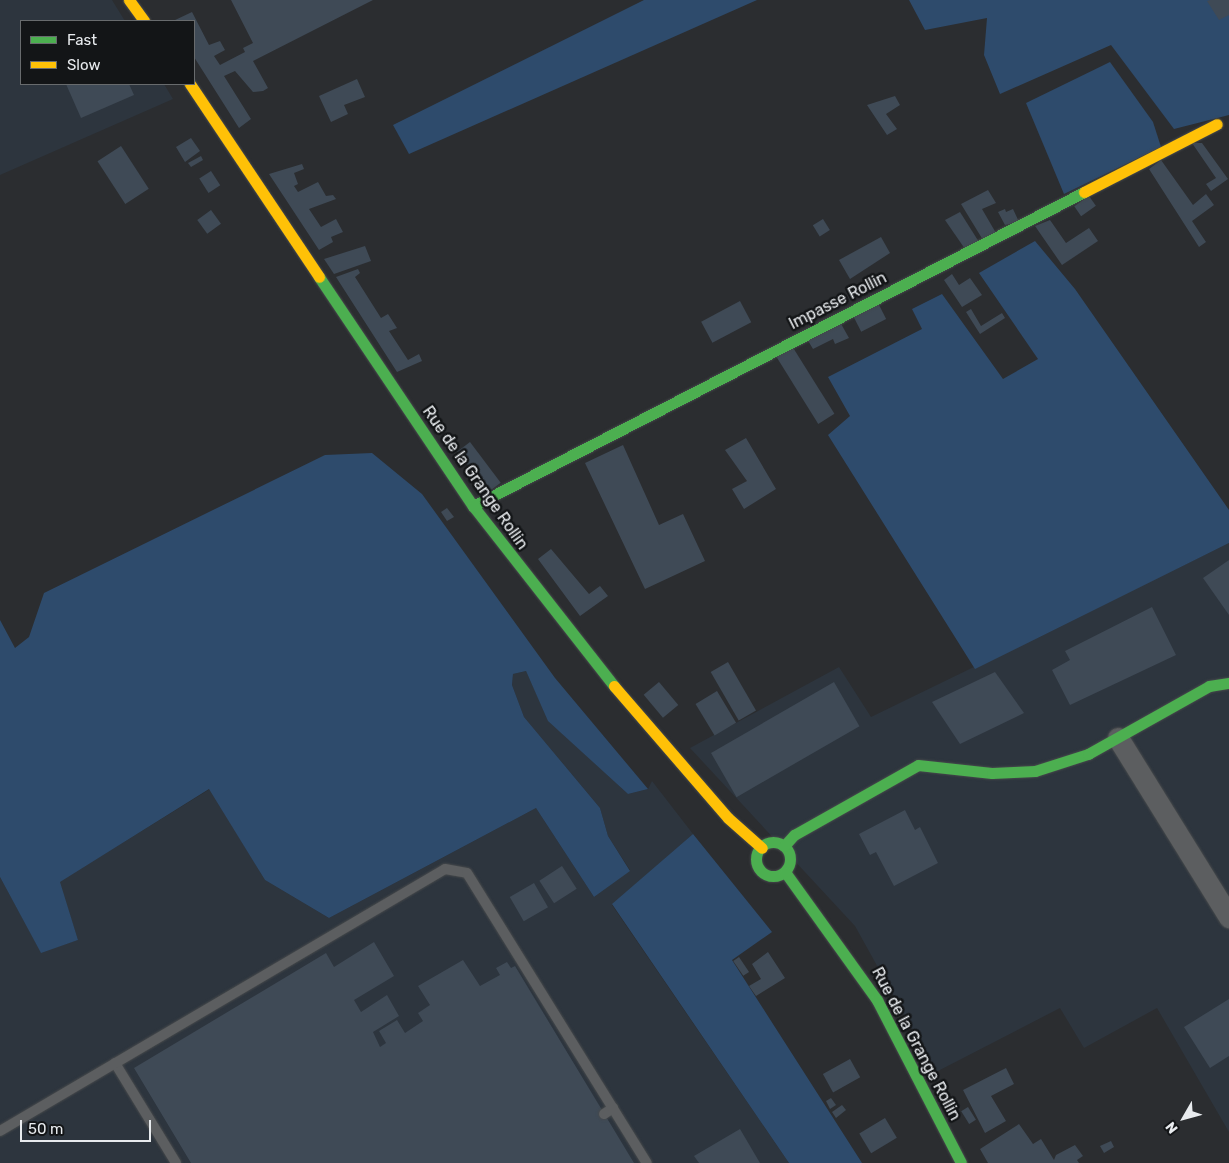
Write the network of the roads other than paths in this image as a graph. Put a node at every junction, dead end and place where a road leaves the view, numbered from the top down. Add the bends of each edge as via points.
1 (129, 0) edge
2 (143, 20) edge
3 (193, 85) edge
4 (1216, 124) dead end
5 (473, 506) junction
6 (1229, 683) edge
7 (1118, 738) junction
8 (784, 846) junction
9 (762, 848) junction
10 (785, 872) junction
11 (1229, 917) edge
12 (115, 1063) junction
13 (613, 1108) junction
14 (604, 1114) dead end
15 (0, 1131) edge
16 (176, 1163) edge
17 (647, 1163) edge
18 (961, 1163) edge

1 - 2 main road
3 - 5 main road, Rue de la Grange Rollin
4 - 5 main road, Impasse Rollin
5 - 9 main road, Rue de la Grange Rollin via 632,710 728,818
6 - 7 main road via 1209,686
7 - 8 main road via 1088,754 1035,771 992,773 918,765 794,834
7 - 11 street
8 - 9 main road via 774,843
8 - 10 main road via 790,860
9 - 10 main road via 757,859 762,871 773,876
10 - 18 main road, Rue de la Grange Rollin via 877,1000
12 - 13 lane via 445,870 468,873
12 - 15 lane
12 - 16 lane
13 - 14 lane
13 - 17 lane

